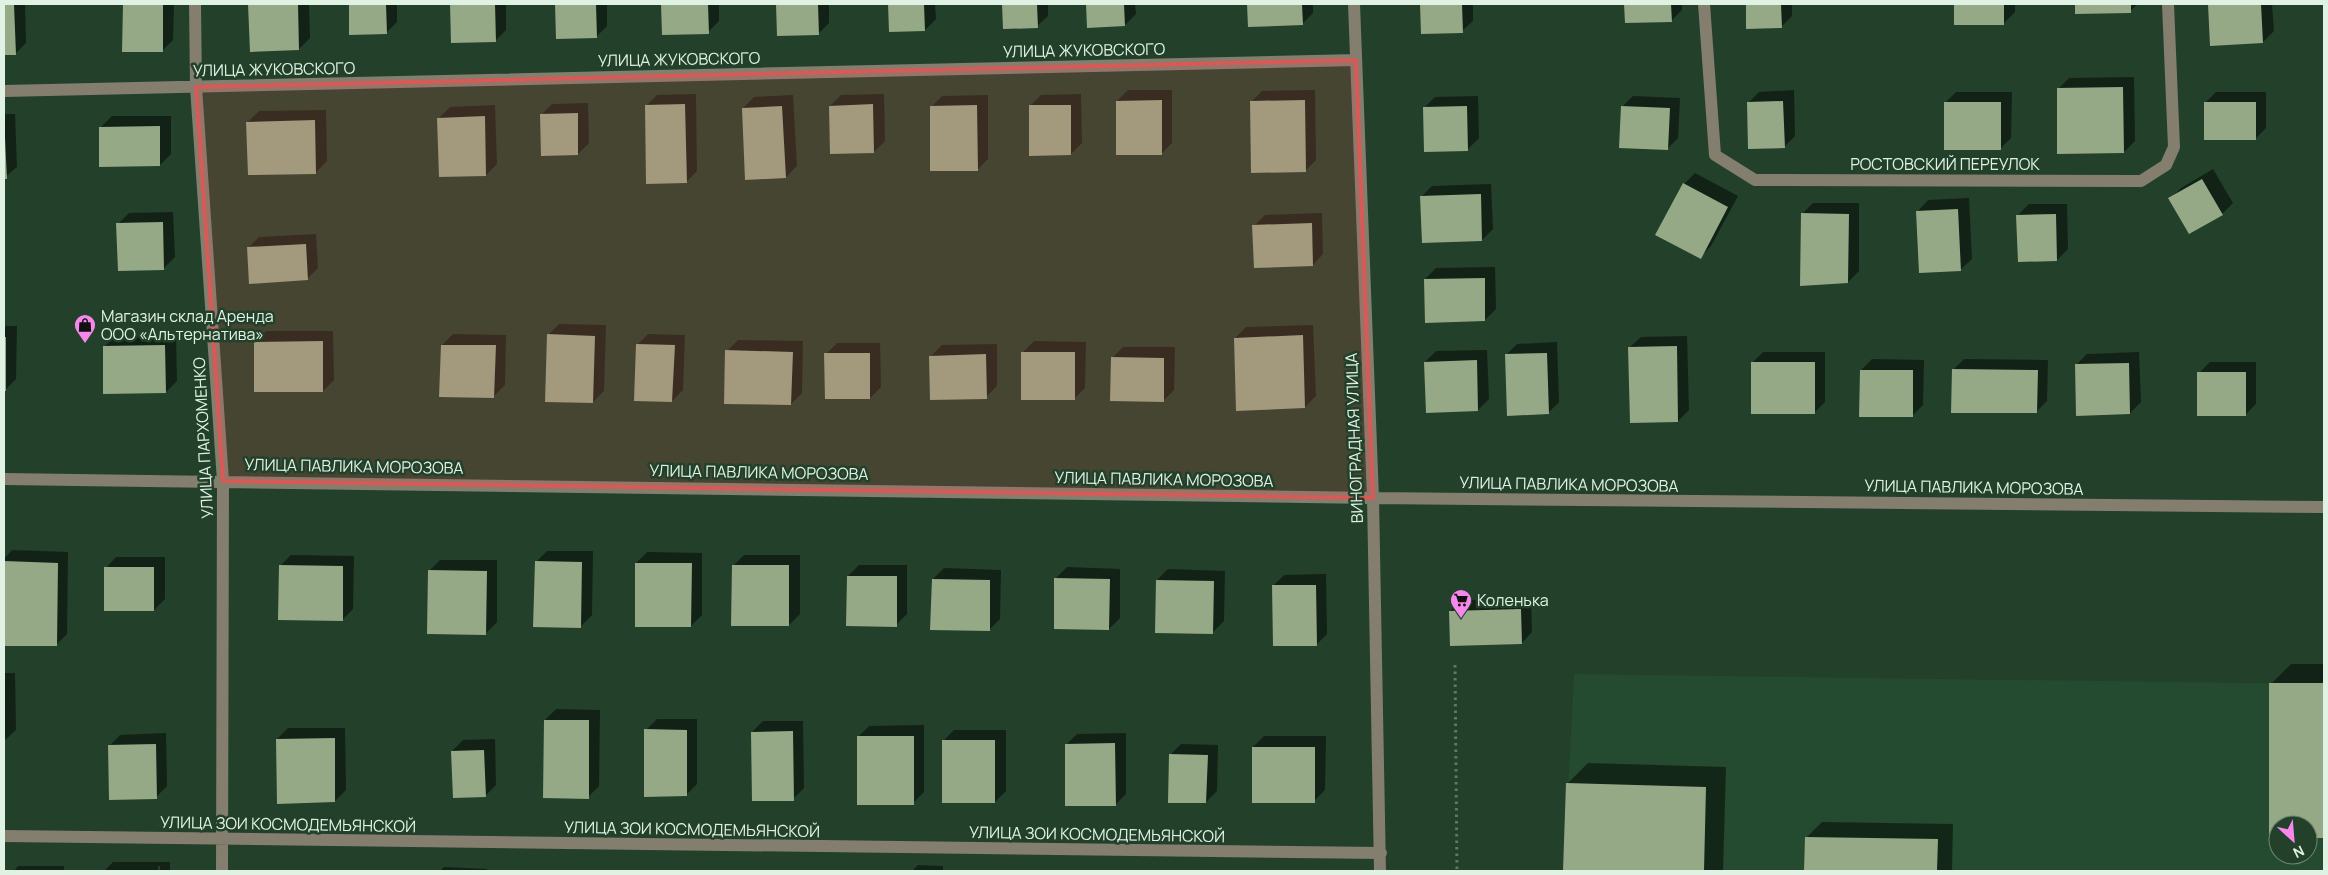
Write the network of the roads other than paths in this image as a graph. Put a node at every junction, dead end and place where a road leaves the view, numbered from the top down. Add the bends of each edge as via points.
1 (195, 4) edge
2 (1354, 4) edge
3 (1704, 4) edge
4 (2168, 4) edge
5 (1356, 60) junction
6 (196, 86) junction
7 (4, 91) edge
8 (4, 479) edge
9 (224, 481) junction
10 (1373, 498) junction
11 (2324, 507) edge
12 (4, 836) edge
13 (222, 840) junction
14 (1381, 853) junction
15 (222, 871) edge
16 (1380, 871) edge

1 - 6 street, УЛИЦА ПАРХОМЕНКО
2 - 5 street, ВИНОГРАДНАЯ УЛИЦА
3 - 4 street, РОСТОВСКИЙ ПЕРЕУЛОК via 1715,155 1755,180 2141,181 2166,165 2174,148
5 - 6 street, УЛИЦА ЖУКОВСКОГО
5 - 10 street, ВИНОГРАДНАЯ УЛИЦА
6 - 7 street, УЛИЦА ЖУКОВСКОГО
6 - 9 street, УЛИЦА ПАРХОМЕНКО
8 - 9 street, УЛИЦА ПАВЛИКА МОРОЗОВА
9 - 10 street, УЛИЦА ПАВЛИКА МОРОЗОВА
9 - 13 street, УЛИЦА ПАРХОМЕНКО
10 - 11 street, УЛИЦА ПАВЛИКА МОРОЗОВА
10 - 14 street, ВИНОГРАДНАЯ УЛИЦА
12 - 13 street, УЛИЦА ЗОИ КОСМОДЕМЬЯНСКОЙ
13 - 14 street, УЛИЦА ЗОИ КОСМОДЕМЬЯНСКОЙ
13 - 15 street, УЛИЦА ПАРХОМЕНКО
14 - 16 street, ВИНОГРАДНАЯ УЛИЦА

